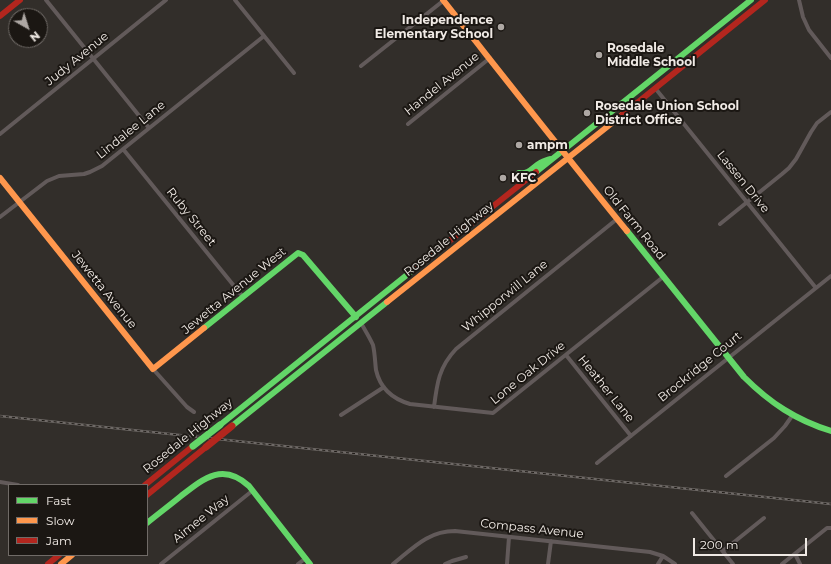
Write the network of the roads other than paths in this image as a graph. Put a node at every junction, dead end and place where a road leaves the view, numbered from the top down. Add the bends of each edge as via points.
1 (20, 0) edge
2 (46, 0) edge
3 (166, 0) edge
4 (443, 0) edge
5 (751, 0) edge
6 (765, 0) edge
7 (799, 0) edge
8 (237, 1) edge
9 (0, 16) edge
10 (264, 36) junction
11 (490, 58) junction
12 (831, 58) edge
13 (93, 59) junction
14 (361, 66) dead end
15 (294, 73) dead end
16 (654, 78) junction
17 (655, 88) junction
18 (624, 112) junction
19 (831, 112) edge
20 (408, 124) dead end
21 (149, 128) junction
22 (0, 134) edge
23 (123, 149) junction
24 (562, 151) junction
25 (554, 157) junction
26 (567, 158) junction
27 (519, 173) dead end
28 (0, 178) edge
29 (19, 202) junction
30 (499, 202) junction
31 (747, 202) junction
32 (0, 218) edge
33 (617, 219) junction
34 (720, 224) dead end
35 (456, 247) junction
36 (831, 276) edge
37 (663, 277) junction
38 (401, 281) junction
39 (816, 288) junction
40 (242, 297) junction
41 (356, 317) junction
42 (361, 323) junction
43 (566, 355) junction
44 (728, 358) junction
45 (154, 369) junction
46 (287, 382) junction
47 (384, 387) junction
48 (434, 407) junction
49 (194, 412) dead end
50 (341, 415) dead end
51 (792, 416) junction
52 (831, 431) edge
53 (631, 436) junction
54 (597, 463) dead end
55 (726, 476) dead end
56 (153, 478) junction
57 (0, 482) edge
58 (12, 484) edge
59 (146, 484) edge
60 (148, 486) edge
61 (252, 490) junction
62 (148, 494) edge
63 (692, 513) dead end
64 (764, 518) dead end
65 (148, 521) edge
66 (829, 528) edge
67 (510, 537) junction
68 (551, 541) junction
69 (722, 551) junction
70 (795, 554) junction
71 (58, 556) edge
72 (66, 556) edge
73 (71, 556) edge
74 (663, 556) junction
75 (466, 557) dead end
76 (308, 561) edge
77 (48, 564) edge
78 (56, 564) edge
79 (61, 564) edge
80 (161, 564) edge
81 (298, 564) edge
82 (394, 564) edge
83 (445, 564) edge
84 (506, 564) edge
85 (548, 564) edge
86 (658, 564) edge
87 (675, 564) edge
88 (733, 564) edge
89 (782, 564) edge
90 (800, 564) edge

1 - 9 main road
2 - 13 street
3 - 13 street, Judy Avenue
4 - 11 main road, Old Farm Road
4 - 14 street
5 - 16 main road, Rosedale Highway
6 - 17 main road, Rosedale Highway
7 - 12 street via 809,30
8 - 10 street
10 - 15 street
10 - 21 street, Lindalee Lane
11 - 20 street, Handel Avenue
11 - 24 main road, Old Farm Road
13 - 21 street
13 - 22 street, Judy Avenue
16 - 18 main road via 652,85
16 - 24 main road, Rosedale Highway
17 - 18 main road, Rosedale Highway
17 - 31 street, Lassen Drive
18 - 26 main road, Rosedale Highway
19 - 31 street via 817,123 789,168
21 - 23 street, Lindalee Lane
23 - 29 street, Lindalee Lane via 90,172 59,176 47,181
23 - 40 street, Ruby Street
24 - 25 main road, Rosedale Highway
24 - 26 main road, Old Farm Road
25 - 27 main road via 541,162 526,174
25 - 30 main road, Rosedale Highway
26 - 33 main road, Old Farm Road
26 - 35 main road, Rosedale Highway
28 - 29 main road, Jewetta Avenue
29 - 32 street, Lindalee Lane
29 - 45 main road, Jewetta Avenue
30 - 35 main road via 497,208
30 - 38 main road, Rosedale Highway
31 - 34 street
31 - 39 street, Lassen Drive
33 - 37 main road, Old Farm Road
33 - 48 street, Whipporwill Lane via 456,349 441,371 436,386
35 - 42 main road, Rosedale Highway
36 - 39 street, Brockridge Court
37 - 43 street, Lone Oak Drive
37 - 44 main road, Old Farm Road
38 - 41 main road, Rosedale Highway
38 - 42 main road via 394,290 361,317
39 - 44 street, Brockridge Court
40 - 41 main road, Jewetta Avenue West via 298,253 303,255
40 - 45 main road, Jewetta Avenue West
41 - 46 main road via 355,323 300,367
41 - 56 main road, Rosedale Highway, bridge
42 - 46 main road, Rosedale Highway
42 - 47 street, Lone Oak Drive via 372,345 377,375
43 - 48 street, Lone Oak Drive via 493,413
43 - 53 street, Heather Lane
44 - 51 main road, Old Farm Road via 761,394
44 - 53 street, Brockridge Court
45 - 49 street, Jewetta Avenue
46 - 62 main road, Rosedale Highway, bridge
47 - 48 street, Lone Oak Drive via 392,396 404,403
47 - 50 street
51 - 52 main road, Old Farm Road
51 - 55 street via 774,438
53 - 54 street, Brockridge Court
56 - 59 main road, Rosedale Highway
56 - 60 main road
57 - 58 street
61 - 65 main road via 246,482 234,475 211,475
61 - 76 main road
61 - 80 street, Aimee Way
63 - 69 street
64 - 69 street
66 - 70 street
67 - 68 street, Compass Avenue
67 - 82 street, Compass Avenue via 456,531 442,532 423,540
67 - 84 street
68 - 74 street, Compass Avenue via 650,552
68 - 85 street
69 - 88 street
70 - 89 street
70 - 90 street
71 - 77 main road
72 - 78 main road
73 - 79 main road
74 - 86 street
74 - 87 street, Compass Avenue
75 - 83 street
76 - 81 street

